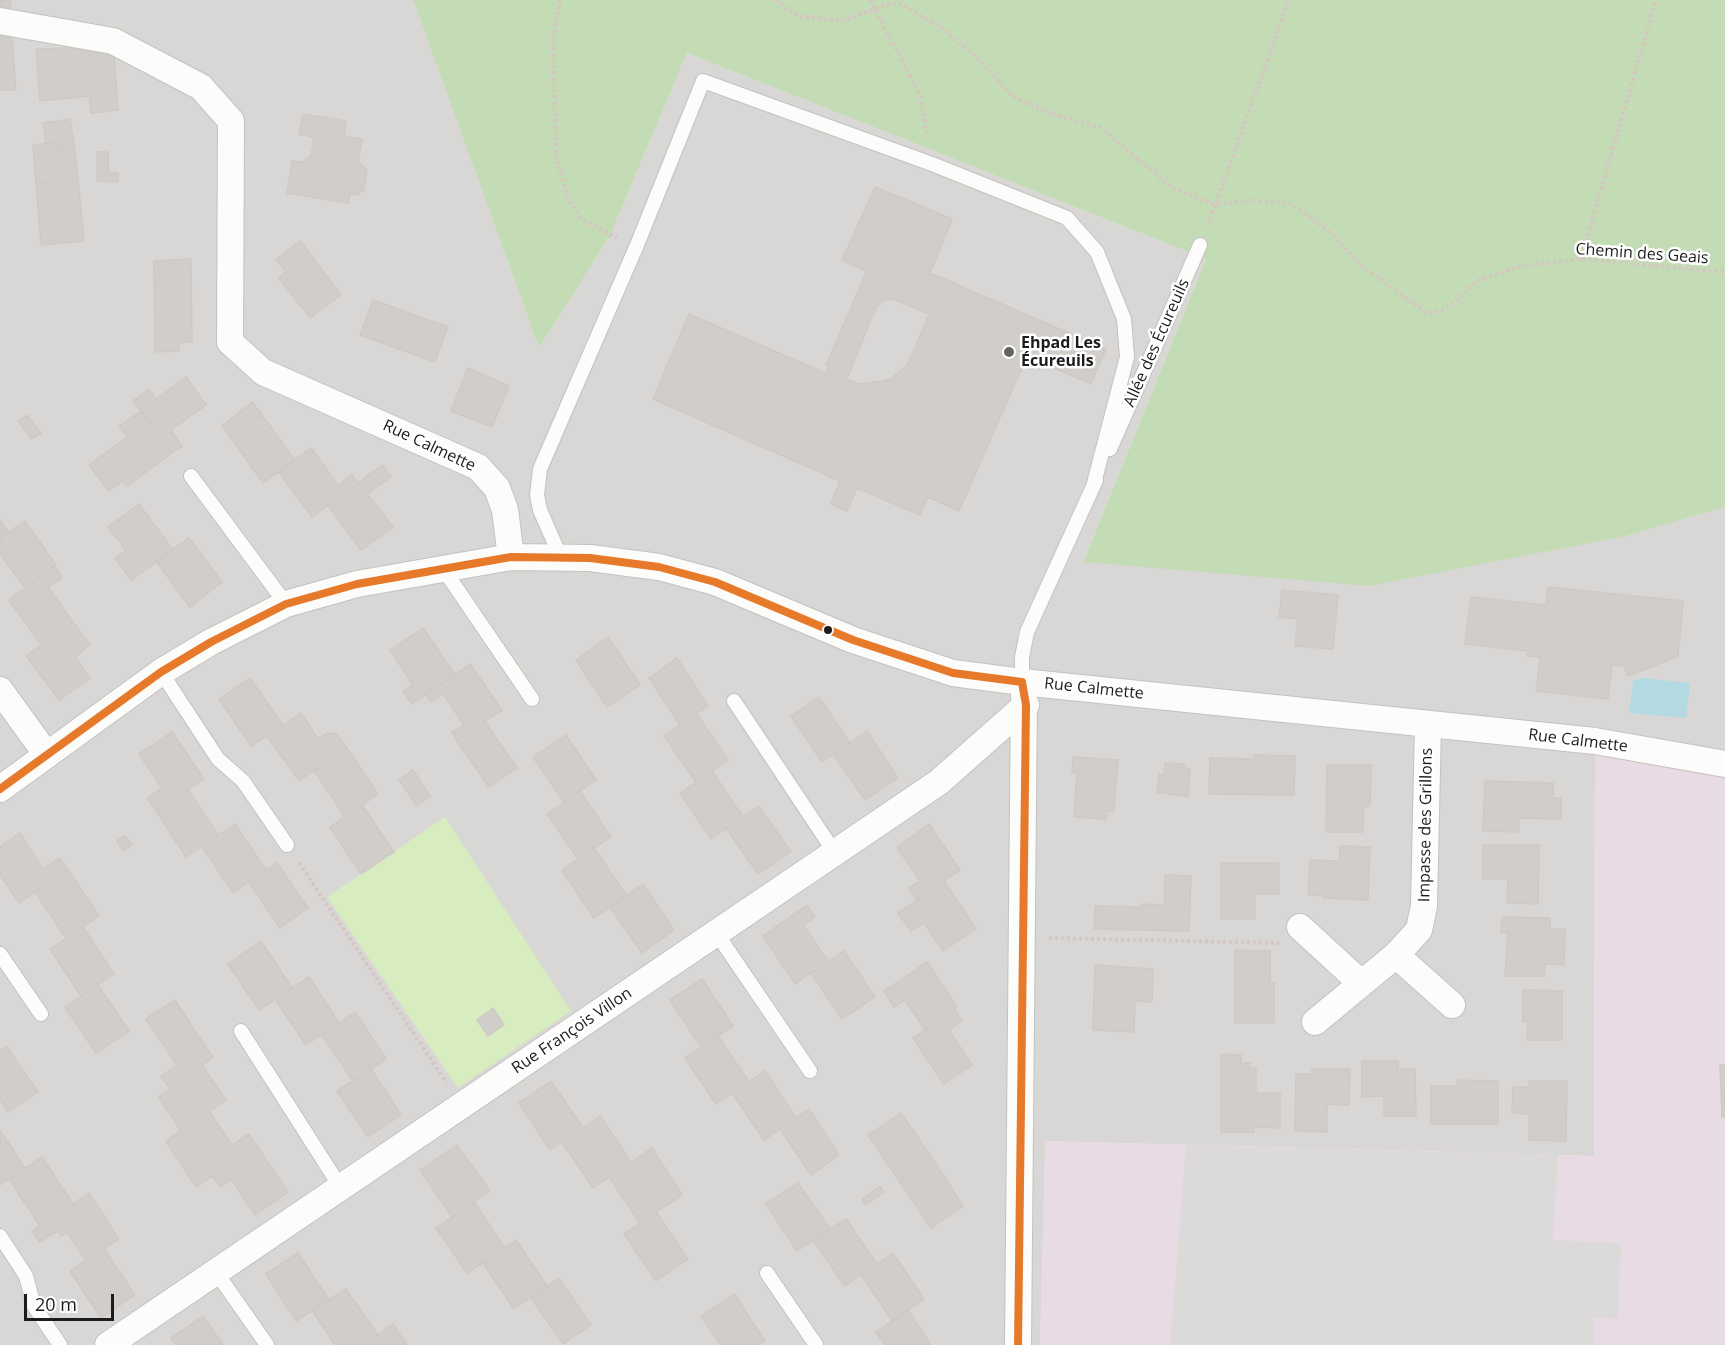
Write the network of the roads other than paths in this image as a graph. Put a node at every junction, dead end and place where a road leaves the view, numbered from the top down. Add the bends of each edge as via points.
1 (0, 21) edge
2 (1200, 245) road end
3 (191, 476) dead end
4 (1093, 487) junction
5 (511, 557) junction
6 (561, 558) junction
7 (442, 567) junction
8 (286, 604) junction
9 (161, 672) junction
10 (0, 690) edge
11 (1024, 694) junction
12 (532, 699) dead end
13 (734, 701) dead end
14 (1428, 724) junction
15 (47, 755) junction
16 (1725, 764) edge
17 (0, 789) edge
18 (287, 845) road end
19 (835, 853) junction
20 (1300, 927) dead end
21 (717, 934) junction
22 (0, 954) edge
23 (1396, 955) junction
24 (1361, 983) junction
25 (1452, 1005) dead end
26 (41, 1014) dead end
27 (1315, 1022) dead end
28 (241, 1031) dead end
29 (810, 1071) dead end
30 (341, 1188) junction
31 (0, 1236) edge
32 (216, 1272) junction
33 (767, 1273) dead end
34 (60, 1345) edge
35 (108, 1345) edge
36 (267, 1345) edge
37 (816, 1345) edge
38 (1018, 1345) edge

1 - 5 street, Rue Calmette via 113,41 201,87 231,122 230,342 263,372 478,468 497,488 505,510
2 - 4 lane, Allée des Écureuils
3 - 8 lane
4 - 6 lane via 1127,357 1124,319 1097,252 1067,218 703,81 540,469 540,510
4 - 11 lane, Allée des Écureuils via 1027,632 1022,657
5 - 6 street, Rue Calmette
5 - 7 street
6 - 11 street, Rue Calmette via 659,567 715,582 853,640
7 - 8 street via 357,584
7 - 12 lane
8 - 9 street
9 - 15 street
9 - 18 lane via 218,759 243,781
10 - 15 street
11 - 14 street, Rue Calmette
11 - 19 street, Rue François Villon via 939,782
11 - 38 street
13 - 19 lane
14 - 16 street, Rue Calmette via 1595,741
14 - 23 street, Impasse des Grillons via 1424,906 1419,930
15 - 17 street
19 - 21 street, Rue François Villon
20 - 24 street
21 - 29 lane
21 - 30 street, Rue François Villon
22 - 26 lane
23 - 24 street, Impasse des Grillons
23 - 25 street
24 - 27 street, Impasse des Grillons
28 - 30 lane
30 - 32 street, Rue François Villon
31 - 34 lane via 27,1276 34,1306
32 - 35 street, Rue François Villon
32 - 36 lane
33 - 37 lane

